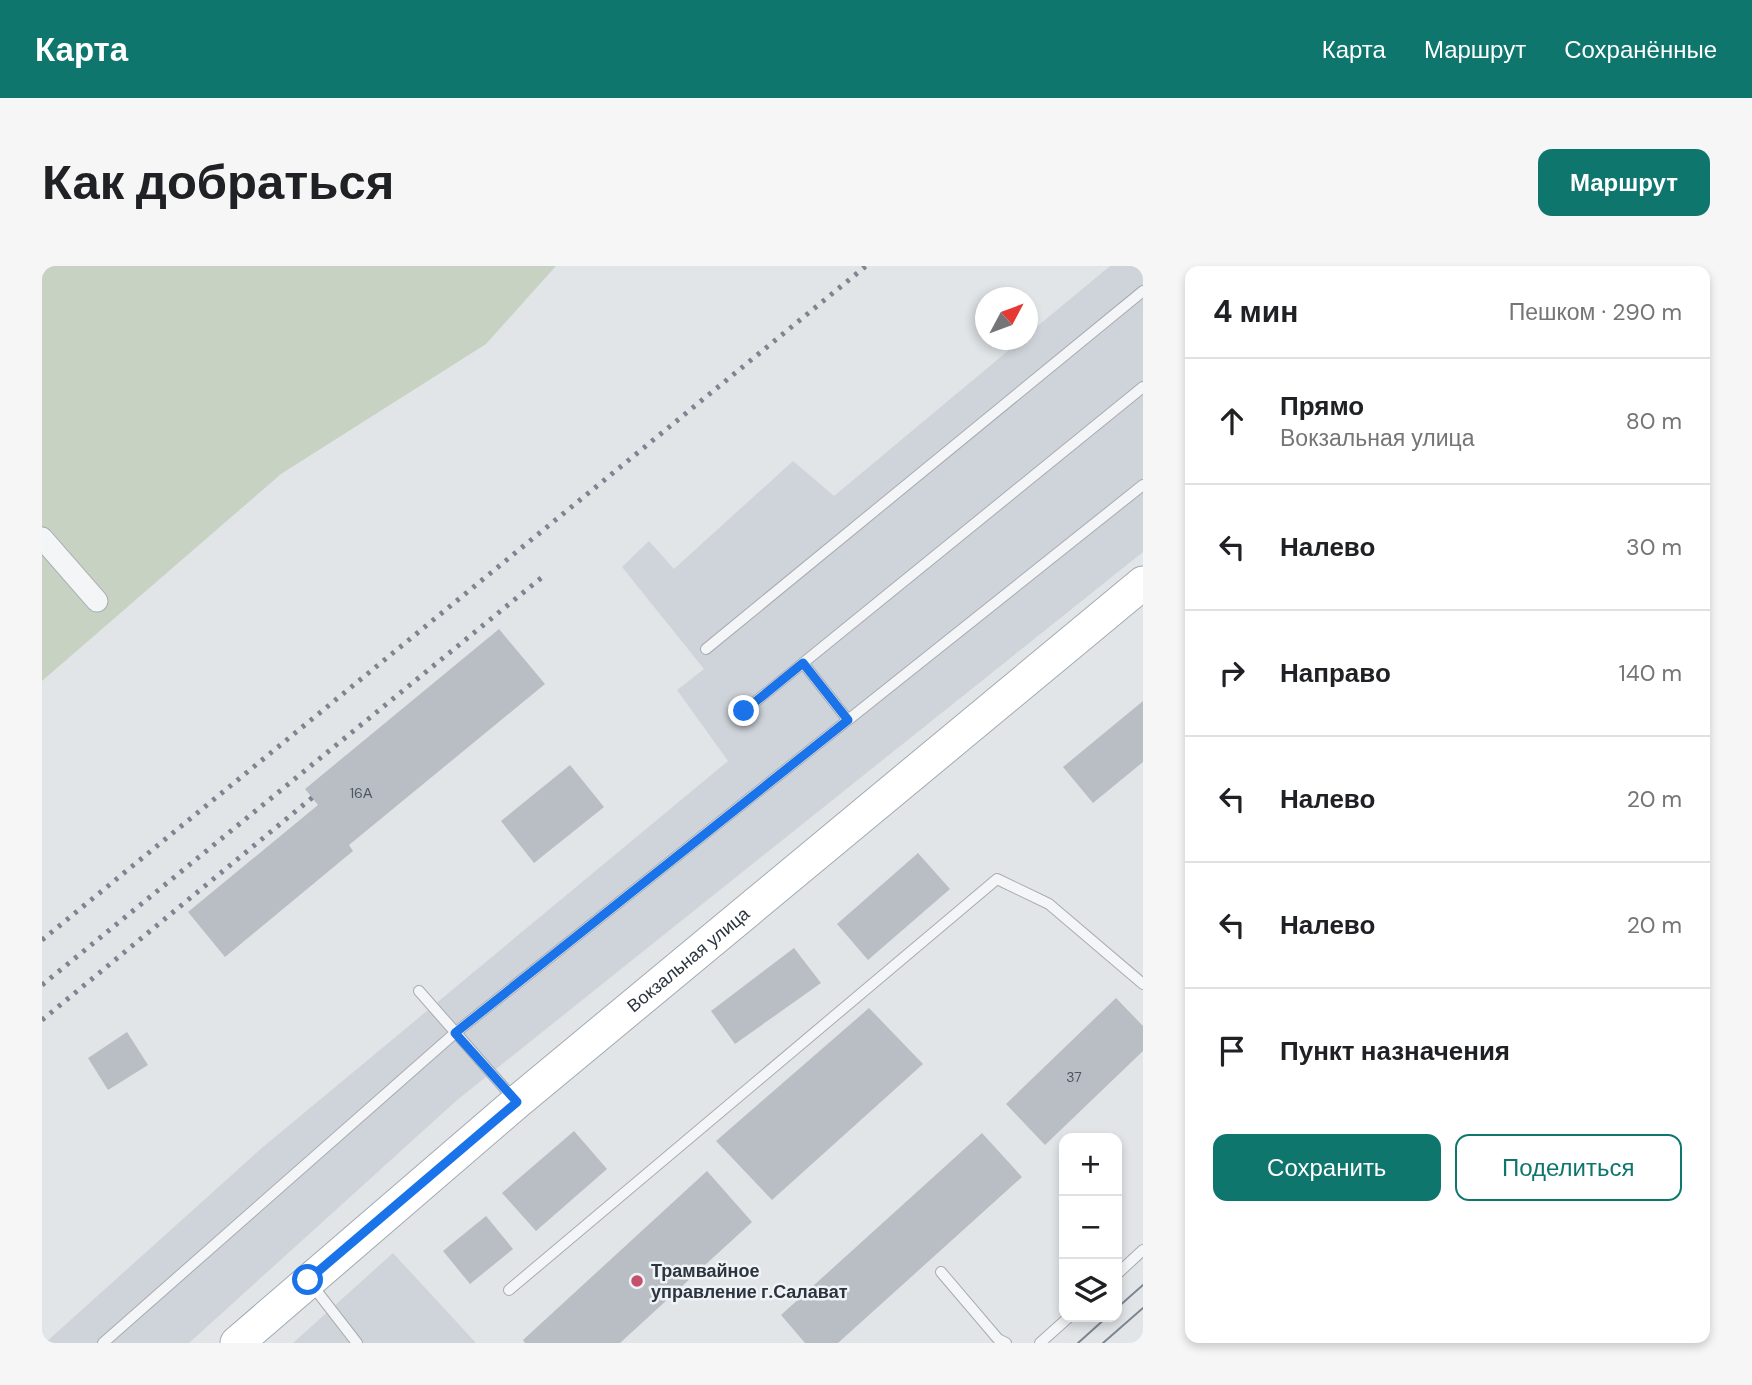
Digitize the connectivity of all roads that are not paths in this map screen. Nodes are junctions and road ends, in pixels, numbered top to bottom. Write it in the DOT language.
graph roads {
  1 [pos="1143,291"];
  2 [pos="1143,387"];
  3 [pos="1143,485"];
  4 [pos="42,538"];
  5 [pos="1143,583"];
  6 [pos="97,601"];
  7 [pos="706,649"];
  8 [pos="803,663"];
  9 [pos="744,711"];
  10 [pos="848,720"];
  11 [pos="1143,985"];
  12 [pos="419,991"];
  13 [pos="455,1033"];
  14 [pos="517,1102"];
  15 [pos="1143,1250"];
  16 [pos="1122,1269"];
  17 [pos="941,1272"];
  18 [pos="308,1280"];
  19 [pos="509,1290"];
  20 [pos="1063,1322"];
  21 [pos="103,1343"];
  22 [pos="237,1343"];
  23 [pos="357,1343"];
  24 [pos="1006,1343"];
  25 [pos="1040,1343"];
  1 -- 7 [label="lane"];
  2 -- 8 [label="lane"];
  3 -- 10 [label="lane"];
  4 -- 6 [label="street"];
  5 -- 14 [label="main road, Вокзальная улица"];
  8 -- 9 [label="lane"];
  8 -- 10 [label="lane"];
  10 -- 13 [label="lane"];
  11 -- 19 [label="lane"];
  12 -- 13 [label="lane"];
  13 -- 14 [label="lane"];
  13 -- 21 [label="lane"];
  14 -- 18 [label="main road, Вокзальная улица"];
  15 -- 16 [label="lane"];
  17 -- 24 [label="lane"];
  18 -- 22 [label="main road, Вокзальная улица"];
  18 -- 23 [label="lane"];
  20 -- 25 [label="lane"];
}
